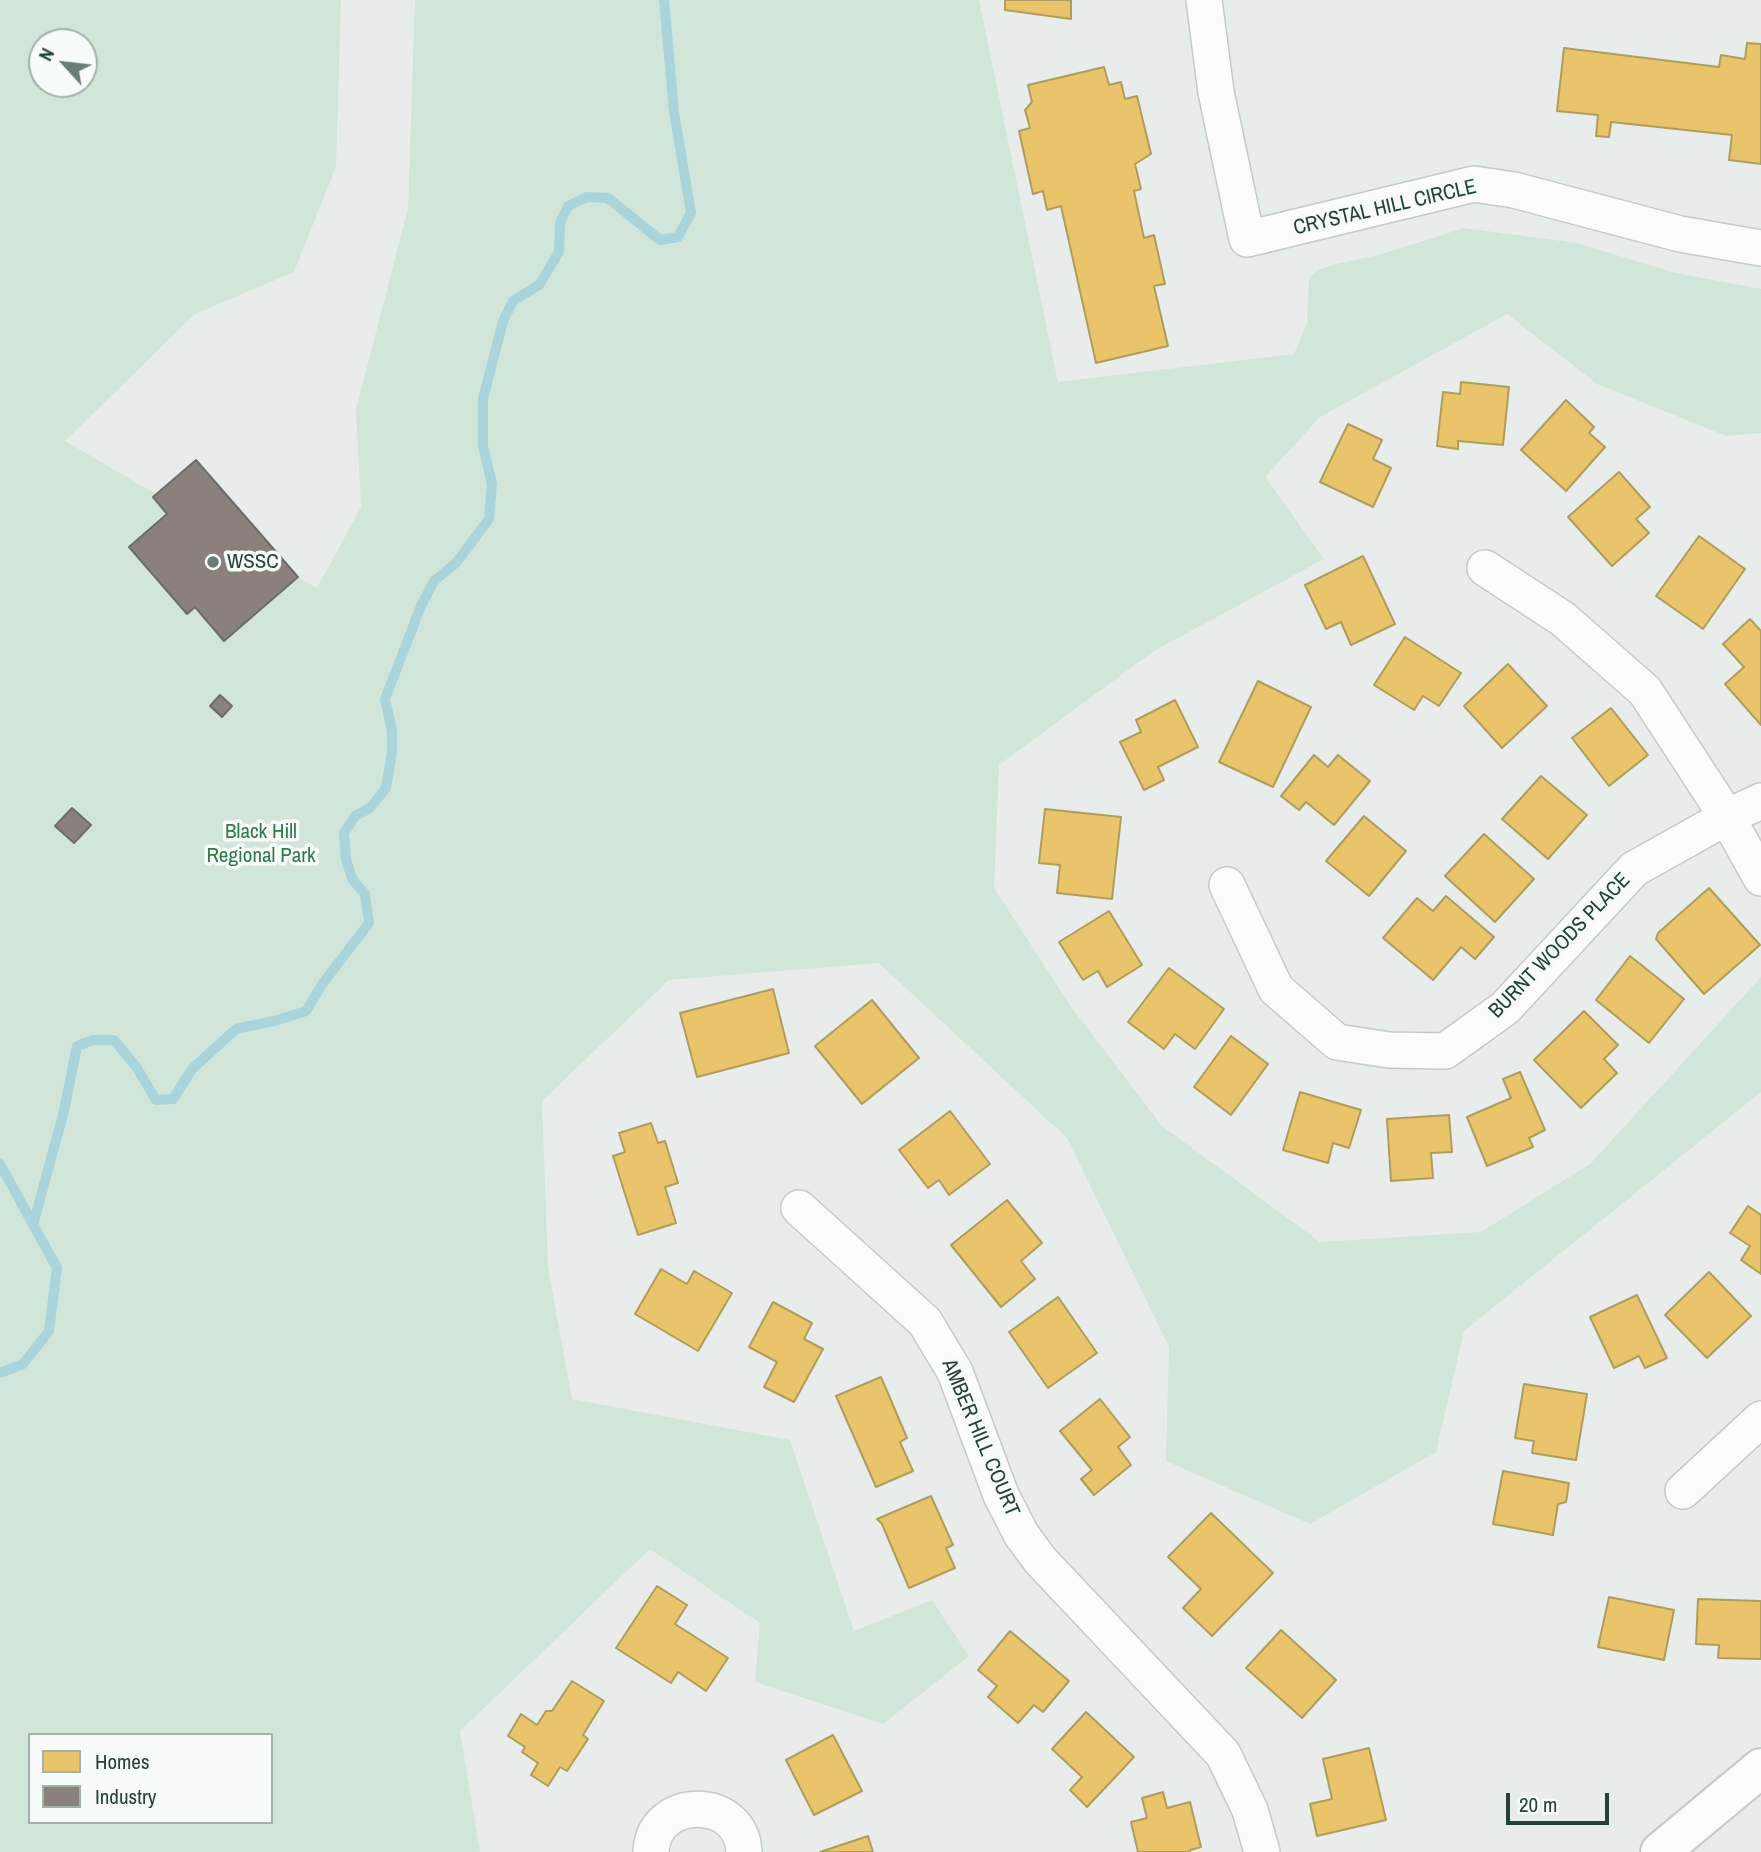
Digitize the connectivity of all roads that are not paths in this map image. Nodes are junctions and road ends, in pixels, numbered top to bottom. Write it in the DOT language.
graph roads {
  1 [pos="1204,0"];
  2 [pos="1761,248"];
  3 [pos="1485,568"];
  4 [pos="1761,801"];
  5 [pos="1727,817"];
  6 [pos="1761,878"];
  7 [pos="1227,885"];
  8 [pos="799,1208"];
  9 [pos="1761,1419"];
  10 [pos="1683,1491"];
  11 [pos="1761,1768"];
  12 [pos="651,1852"];
  13 [pos="744,1852"];
  14 [pos="1262,1852"];
  15 [pos="1660,1852"];
  1 -- 2 [label="street, CRYSTAL HILL CIRCLE"];
  3 -- 5 [label="street"];
  4 -- 5 [label="street, BURNT WOODS PLACE"];
  5 -- 6 [label="street"];
  5 -- 7 [label="street, BURNT WOODS PLACE"];
  8 -- 14 [label="street, AMBER HILL COURT"];
  9 -- 10 [label="street"];
  11 -- 15 [label="street"];
  12 -- 13 [label="street"];
}
